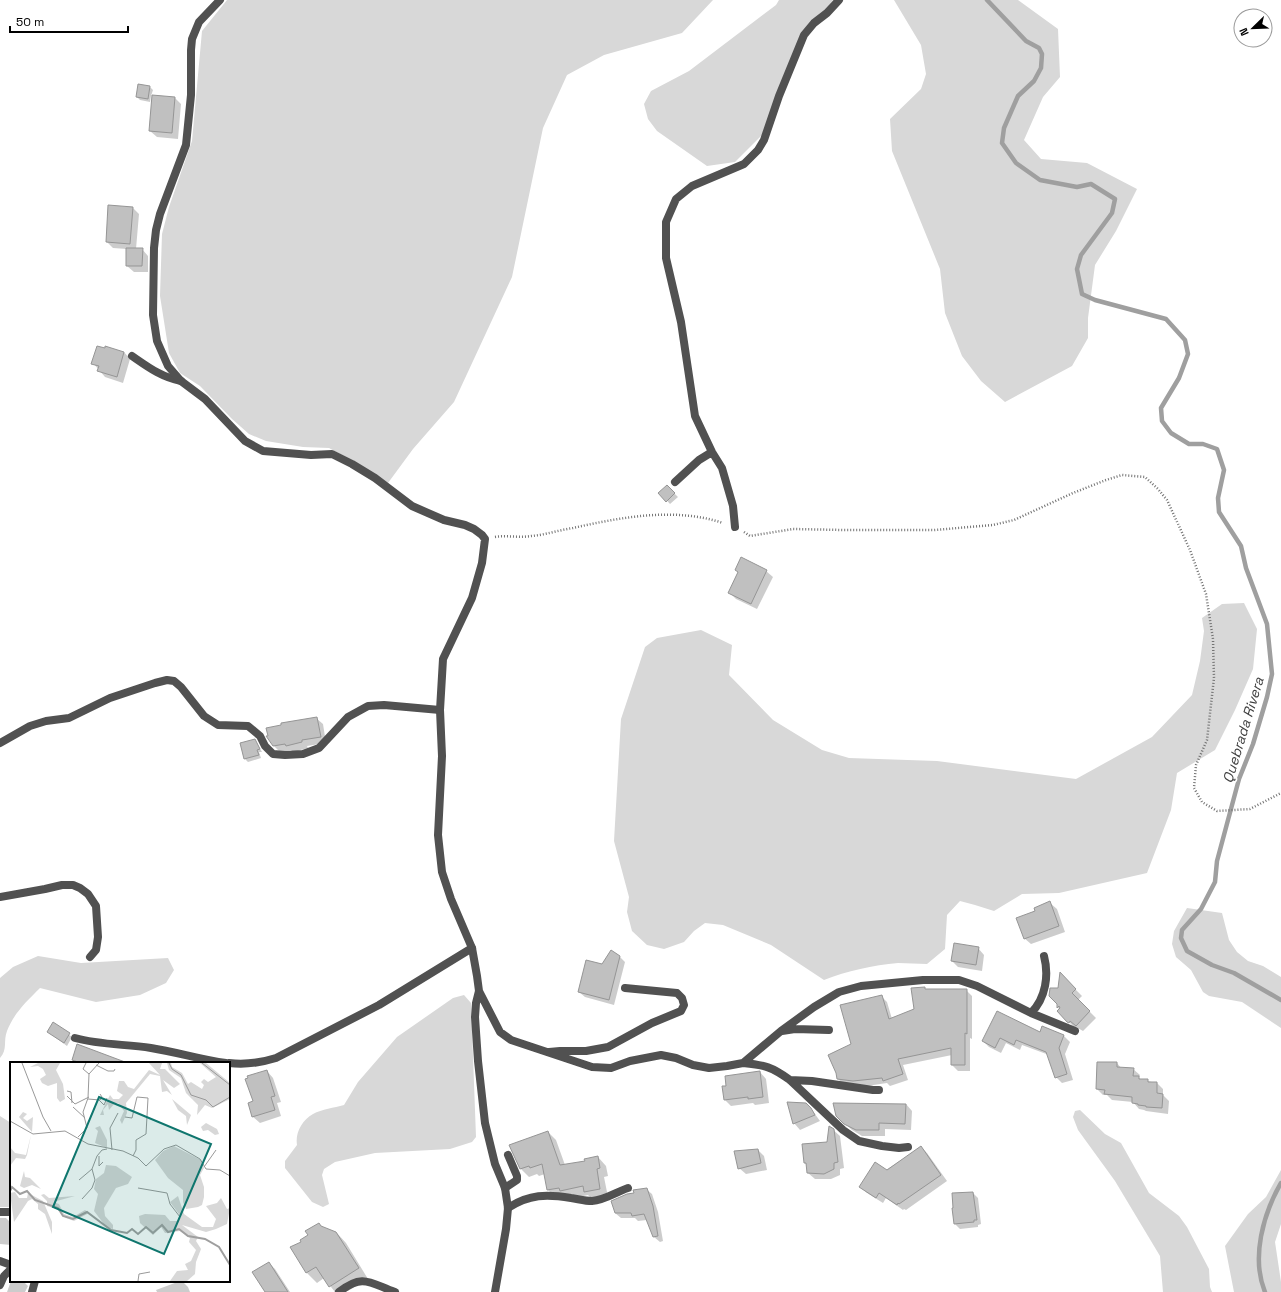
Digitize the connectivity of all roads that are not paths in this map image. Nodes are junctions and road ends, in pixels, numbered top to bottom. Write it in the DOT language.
graph roads {
  1 [pos="220,0"];
  2 [pos="839,0"];
  3 [pos="132,356"];
  4 [pos="181,381"];
  5 [pos="712,452"];
  6 [pos="675,482"];
  7 [pos="735,527"];
  8 [pos="440,710"];
  9 [pos="0,743"];
  10 [pos="0,897"];
  11 [pos="472,948"];
  12 [pos="90,956"];
  13 [pos="1044,956"];
  14 [pos="625,988"];
  15 [pos="479,991"];
  16 [pos="1031,1013"];
  17 [pos="829,1030"];
  18 [pos="781,1031"];
  19 [pos="1075,1031"];
  20 [pos="75,1038"];
  21 [pos="548,1052"];
  22 [pos="219,1062"];
  23 [pos="230,1063"];
  24 [pos="743,1063"];
  25 [pos="790,1080"];
  26 [pos="879,1090"];
  27 [pos="908,1147"];
  28 [pos="508,1155"];
  29 [pos="505,1188"];
  30 [pos="628,1188"];
  31 [pos="508,1208"];
  32 [pos="0,1261"];
  33 [pos="10,1265"];
  34 [pos="10,1270"];
  35 [pos="35,1282"];
  36 [pos="0,1285"];
  37 [pos="32,1292"];
  38 [pos="339,1292"];
  39 [pos="395,1292"];
  40 [pos="495,1292"];
  1 -- 4 [label="street"];
  2 -- 5 [label="street"];
  3 -- 4 [label="street"];
  4 -- 8 [label="street"];
  5 -- 6 [label="street"];
  5 -- 7 [label="street"];
  8 -- 9 [label="street"];
  8 -- 11 [label="street"];
  10 -- 12 [label="street"];
  11 -- 15 [label="street"];
  11 -- 23 [label="street"];
  13 -- 16 [label="street"];
  14 -- 21 [label="street"];
  15 -- 21 [label="street"];
  15 -- 29 [label="street"];
  16 -- 18 [label="street"];
  16 -- 19 [label="street"];
  17 -- 18 [label="street"];
  18 -- 24 [label="street"];
  20 -- 22 [label="street"];
  21 -- 24 [label="street"];
  24 -- 25 [label="street"];
  25 -- 26 [label="street"];
  25 -- 27 [label="street"];
  28 -- 29 [label="street"];
  29 -- 31 [label="street"];
  30 -- 31 [label="street"];
  31 -- 40 [label="street"];
  32 -- 33 [label="street"];
  34 -- 36 [label="street"];
  35 -- 37 [label="street"];
  38 -- 39 [label="street"];
}
